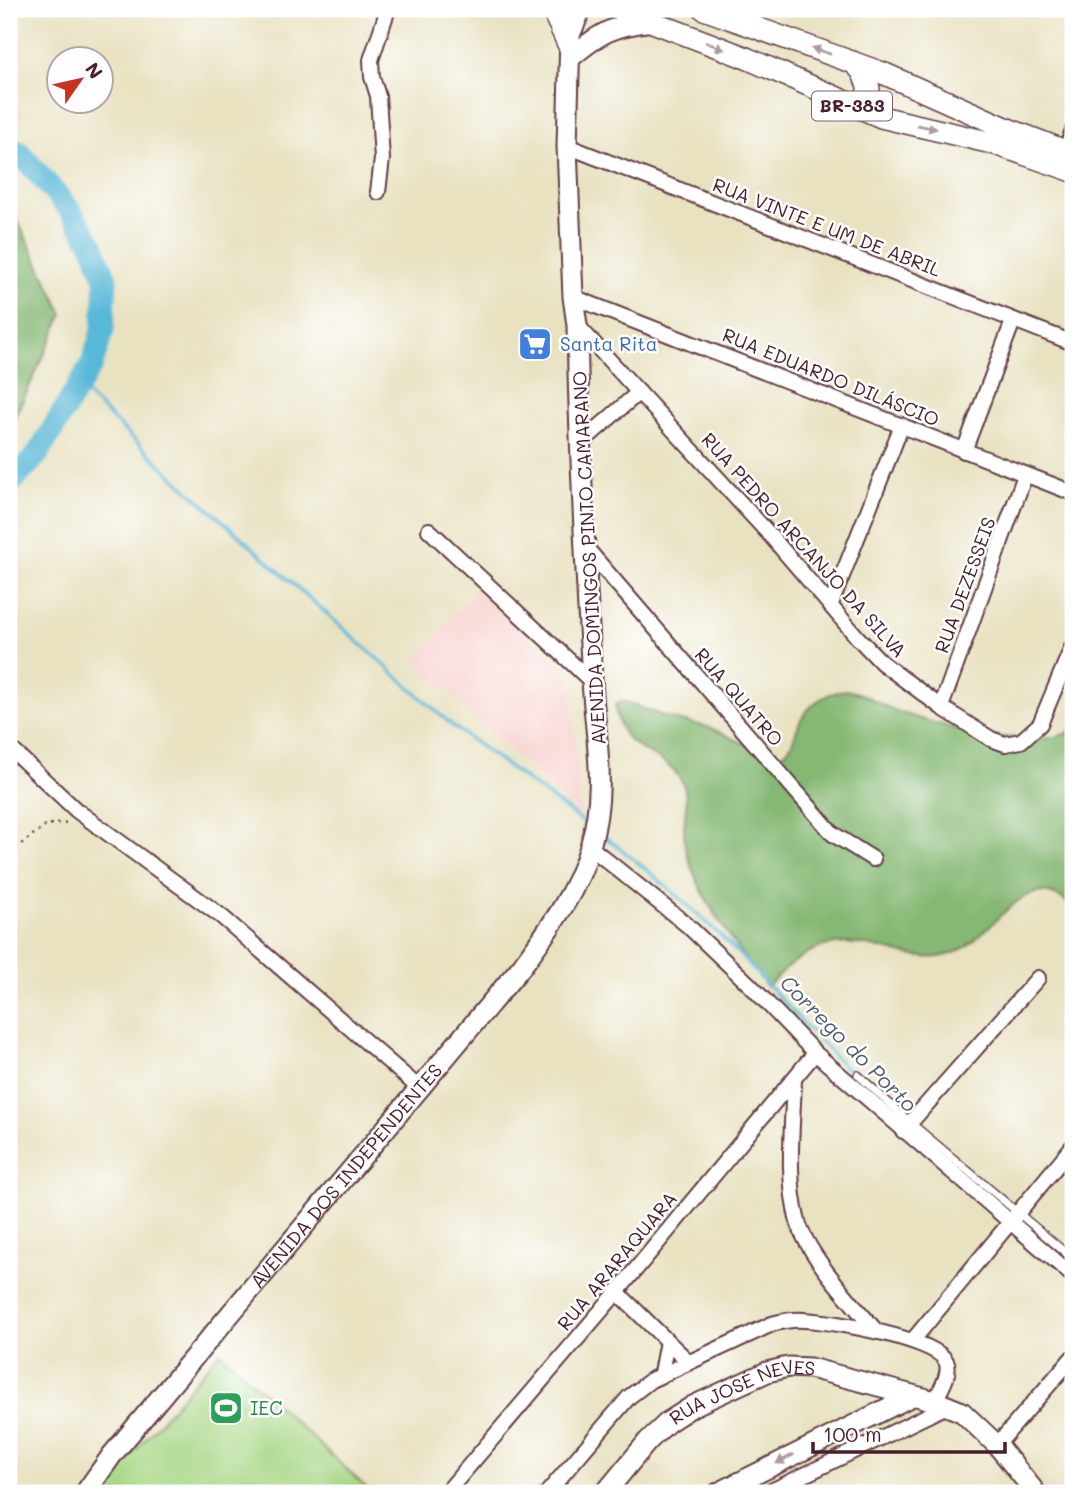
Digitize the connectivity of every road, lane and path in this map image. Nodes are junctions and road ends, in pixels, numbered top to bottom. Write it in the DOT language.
graph roads {
  1 [pos="388,9"];
  2 [pos="474,9"];
  3 [pos="489,9"];
  4 [pos="552,9"];
  5 [pos="581,9"];
  6 [pos="619,9"];
  7 [pos="704,9"];
  8 [pos="750,17"];
  9 [pos="652,21"];
  10 [pos="570,53"];
  11 [pos="853,62"];
  12 [pos="851,105"];
  13 [pos="1073,130"];
  14 [pos="567,146"];
  15 [pos="1068,161"];
  16 [pos="377,192"];
  17 [pos="573,298"];
  18 [pos="1013,321"];
  19 [pos="577,325"];
  20 [pos="1073,343"];
  21 [pos="639,392"];
  22 [pos="902,425"];
  23 [pos="581,443"];
  24 [pos="964,450"];
  25 [pos="1025,475"];
  26 [pos="1073,493"];
  27 [pos="429,530"];
  28 [pos="587,549"];
  29 [pos="831,604"];
  30 [pos="1073,645"];
  31 [pos="592,682"];
  32 [pos="941,707"];
  33 [pos="9,747"];
  34 [pos="91,821"];
  35 [pos="590,847"];
  36 [pos="9,850"];
  37 [pos="873,859"];
  38 [pos="1038,978"];
  39 [pos="815,1053"];
  40 [pos="858,1075"];
  41 [pos="794,1078"];
  42 [pos="419,1088"];
  43 [pos="907,1127"];
  44 [pos="1073,1146"];
  45 [pos="1014,1217"];
  46 [pos="1073,1259"];
  47 [pos="1073,1276"];
  48 [pos="617,1292"];
  49 [pos="877,1332"];
  50 [pos="913,1339"];
  51 [pos="667,1341"];
  52 [pos="1073,1357"];
  53 [pos="688,1362"];
  54 [pos="661,1373"];
  55 [pos="912,1396"];
  56 [pos="941,1403"];
  57 [pos="998,1445"];
  58 [pos="85,1493"];
  59 [pos="446,1493"];
  60 [pos="547,1493"];
  61 [pos="605,1493"];
  62 [pos="718,1493"];
  63 [pos="767,1493"];
  64 [pos="1035,1493"];
  1 -- 16 [label="street"];
  2 -- 3 [label="lane"];
  4 -- 10 [label="main road"];
  5 -- 10 [label="main road, AVENIDA DOMINGOS PINTO CAMARANO"];
  6 -- 9 [label="main road, BR-383"];
  7 -- 8 [label="main road, BR-383"];
  11 -- 8 [label="main road, BR-383, one-way"];
  9 -- 10 [label="main road"];
  9 -- 12 [label="main road, BR-383, one-way"];
  10 -- 14 [label="main road, AVENIDA DOMINGOS PINTO CAMARANO"];
  11 -- 12 [label="main road"];
  11 -- 15 [label="main road, BR-383"];
  12 -- 15 [label="main road, BR-383, one-way"];
  13 -- 15 [label="street"];
  14 -- 17 [label="main road, AVENIDA DOMINGOS PINTO CAMARANO"];
  14 -- 18 [label="street, RUA VINTE E UM DE ABRIL"];
  17 -- 19 [label="main road, AVENIDA DOMINGOS PINTO CAMARANO"];
  17 -- 22 [label="street, RUA EDUARDO DILÁSCIO"];
  18 -- 20 [label="street, RUA VINTE E UM DE ABRIL"];
  18 -- 24 [label="street"];
  19 -- 21 [label="street, RUA PEDRO ARCANJO DA SILVA"];
  19 -- 23 [label="main road, AVENIDA DOMINGOS PINTO CAMARANO"];
  21 -- 23 [label="street"];
  21 -- 29 [label="street, RUA PEDRO ARCANJO DA SILVA"];
  22 -- 24 [label="street, RUA EDUARDO DILÁSCIO"];
  22 -- 29 [label="street"];
  23 -- 28 [label="main road, AVENIDA DOMINGOS PINTO CAMARANO"];
  24 -- 25 [label="street, RUA EDUARDO DILÁSCIO"];
  25 -- 26 [label="street, RUA EDUARDO DILÁSCIO"];
  25 -- 32 [label="street, RUA DEZESSEIS"];
  27 -- 31 [label="street"];
  28 -- 31 [label="main road, AVENIDA DOMINGOS PINTO CAMARANO"];
  28 -- 37 [label="street, RUA QUATRO"];
  29 -- 32 [label="street, RUA PEDRO ARCANJO DA SILVA"];
  30 -- 32 [label="street, RUA PEDRO ARCANJO DA SILVA"];
  31 -- 35 [label="main road, AVENIDA DOMINGOS PINTO CAMARANO"];
  33 -- 34 [label="street"];
  34 -- 36 [label="path"];
  34 -- 42 [label="street"];
  35 -- 39 [label="street"];
  35 -- 42 [label="main road, AVENIDA DOS INDEPENDENTES"];
  38 -- 43 [label="street"];
  39 -- 41 [label="street, RUA ARARAQUARA"];
  39 -- 43 [label="street"];
  40 -- 43 [label="lane"];
  41 -- 48 [label="street, RUA ARARAQUARA"];
  41 -- 49 [label="street"];
  42 -- 58 [label="main road, AVENIDA DOS INDEPENDENTES"];
  43 -- 45 [label="street"];
  44 -- 45 [label="street"];
  45 -- 46 [label="lane"];
  45 -- 47 [label="street"];
  45 -- 50 [label="street"];
  48 -- 51 [label="street"];
  48 -- 59 [label="street, RUA ARARAQUARA"];
  49 -- 50 [label="street"];
  49 -- 53 [label="street"];
  50 -- 56 [label="street"];
  51 -- 53 [label="street"];
  51 -- 54 [label="street"];
  52 -- 57 [label="street"];
  53 -- 54 [label="street"];
  54 -- 60 [label="street"];
  55 -- 56 [label="main road, RUA JOSÉ NEVES"];
  55 -- 61 [label="main road, RUA JOSÉ NEVES"];
  55 -- 62 [label="main road, one-way"];
  56 -- 57 [label="main road"];
  56 -- 63 [label="street"];
  57 -- 64 [label="main road"];
}
